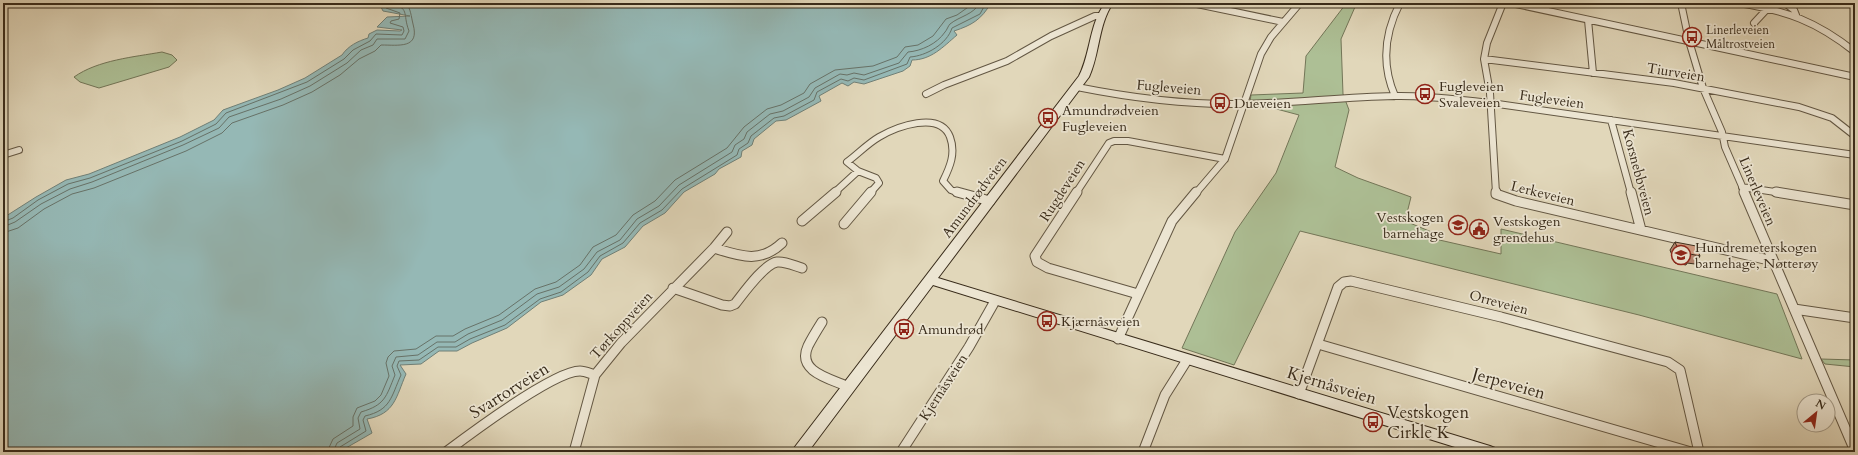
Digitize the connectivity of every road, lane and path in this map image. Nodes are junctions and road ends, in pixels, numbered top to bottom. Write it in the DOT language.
graph roads {
  1 [pos="1109,3"];
  2 [pos="1300,3"];
  3 [pos="1400,3"];
  4 [pos="1503,3"];
  5 [pos="1510,3"];
  6 [pos="1681,3"];
  7 [pos="1739,3"];
  8 [pos="1785,3"];
  9 [pos="1197,4"];
  10 [pos="1768,8"];
  11 [pos="1796,15"];
  12 [pos="1100,16"];
  13 [pos="1588,20"];
  14 [pos="1283,22"];
  15 [pos="1754,23"];
  16 [pos="1689,42"];
  17 [pos="1855,52"];
  18 [pos="1484,59"];
  19 [pos="1593,73"];
  20 [pos="1855,77"];
  21 [pos="1077,87"];
  22 [pos="1703,88"];
  23 [pos="926,94"];
  24 [pos="1395,96"];
  25 [pos="1491,103"];
  26 [pos="1243,104"];
  27 [pos="1611,120"];
  28 [pos="1723,136"];
  29 [pos="1855,136"];
  30 [pos="19,150"];
  31 [pos="3,155"];
  32 [pos="1855,155"];
  33 [pos="1225,159"];
  34 [pos="858,170"];
  35 [pos="1742,187"];
  36 [pos="990,202"];
  37 [pos="1855,205"];
  38 [pos="802,221"];
  39 [pos="844,224"];
  40 [pos="1641,230"];
  41 [pos="727,232"];
  42 [pos="782,243"];
  43 [pos="714,248"];
  44 [pos="1773,261"];
  45 [pos="802,268"];
  46 [pos="930,280"];
  47 [pos="674,288"];
  48 [pos="1138,294"];
  49 [pos="995,301"];
  50 [pos="1794,309"];
  51 [pos="1855,318"];
  52 [pos="822,322"];
  53 [pos="1118,339"];
  54 [pos="1318,344"];
  55 [pos="1187,360"];
  56 [pos="595,375"];
  57 [pos="849,387"];
  58 [pos="1299,394"];
  59 [pos="1855,451"];
  60 [pos="446,452"];
  61 [pos="574,452"];
  62 [pos="799,452"];
  63 [pos="901,452"];
  64 [pos="1143,452"];
  65 [pos="1490,452"];
  66 [pos="1691,452"];
  67 [pos="1699,452"];
  1 -- 12 [label="main road, Amundrødveien"];
  2 -- 14 [label="street"];
  3 -- 24 [label="street"];
  4 -- 18 [label="street, Lerkeveien"];
  5 -- 13 [label="street"];
  6 -- 16 [label="street, Linerleveien"];
  7 -- 10 [label="street"];
  8 -- 11 [label="street"];
  9 -- 14 [label="street"];
  10 -- 11 [label="street"];
  10 -- 15 [label="street"];
  11 -- 17 [label="street"];
  12 -- 21 [label="main road, Amundrødveien"];
  12 -- 23 [label="street"];
  13 -- 16 [label="street"];
  13 -- 19 [label="street"];
  14 -- 26 [label="street"];
  16 -- 20 [label="street"];
  16 -- 22 [label="street, Linerleveien"];
  18 -- 19 [label="street, Tiurveien"];
  18 -- 25 [label="street, Lerkeveien"];
  19 -- 22 [label="street, Tiurveien"];
  21 -- 26 [label="street, Fugleveien"];
  21 -- 36 [label="main road, Amundrødveien"];
  22 -- 28 [label="street, Linerleveien"];
  22 -- 29 [label="street, Tiurveien"];
  24 -- 25 [label="street, Fugleveien"];
  24 -- 26 [label="street, Fugleveien"];
  25 -- 27 [label="street, Fugleveien"];
  25 -- 40 [label="street, Lerkeveien"];
  26 -- 33 [label="street"];
  27 -- 28 [label="street, Fugleveien"];
  27 -- 40 [label="street, Korsnebbveien"];
  28 -- 32 [label="street, Fugleveien"];
  28 -- 35 [label="street, Linerleveien"];
  30 -- 31 [label="street"];
  33 -- 48 [label="street"];
  33 -- 48 [label="street, Rugdeveien"];
  34 -- 36 [label="street"];
  34 -- 38 [label="street"];
  34 -- 39 [label="street"];
  35 -- 37 [label="street"];
  35 -- 44 [label="street, Linerleveien"];
  36 -- 46 [label="main road, Amundrødveien"];
  40 -- 44 [label="street, Lerkeveien"];
  41 -- 43 [label="street, Tørkoppveien"];
  42 -- 43 [label="street"];
  43 -- 47 [label="street, Tørkoppveien"];
  44 -- 50 [label="street, Linerleveien"];
  45 -- 47 [label="street"];
  46 -- 49 [label="main road, Kjernåsveien"];
  46 -- 57 [label="main road, Amundrødveien"];
  47 -- 56 [label="street, Tørkoppveien"];
  48 -- 53 [label="street"];
  49 -- 53 [label="main road, Kjernåsveien"];
  49 -- 63 [label="street, Kjernåsveien"];
  50 -- 51 [label="street"];
  50 -- 59 [label="street, Linerleveien"];
  52 -- 57 [label="street"];
  53 -- 55 [label="main road, Kjernåsveien"];
  54 -- 58 [label="street, Orreveien"];
  54 -- 66 [label="street, Jerpeveien"];
  54 -- 67 [label="street, Orreveien"];
  55 -- 58 [label="main road, Kjernåsveien"];
  55 -- 64 [label="street"];
  56 -- 60 [label="street, Svartorveien"];
  56 -- 61 [label="street, Tørkoppveien"];
  57 -- 62 [label="main road, Amundrødveien"];
  58 -- 65 [label="main road, Kjernåsveien"];
}
